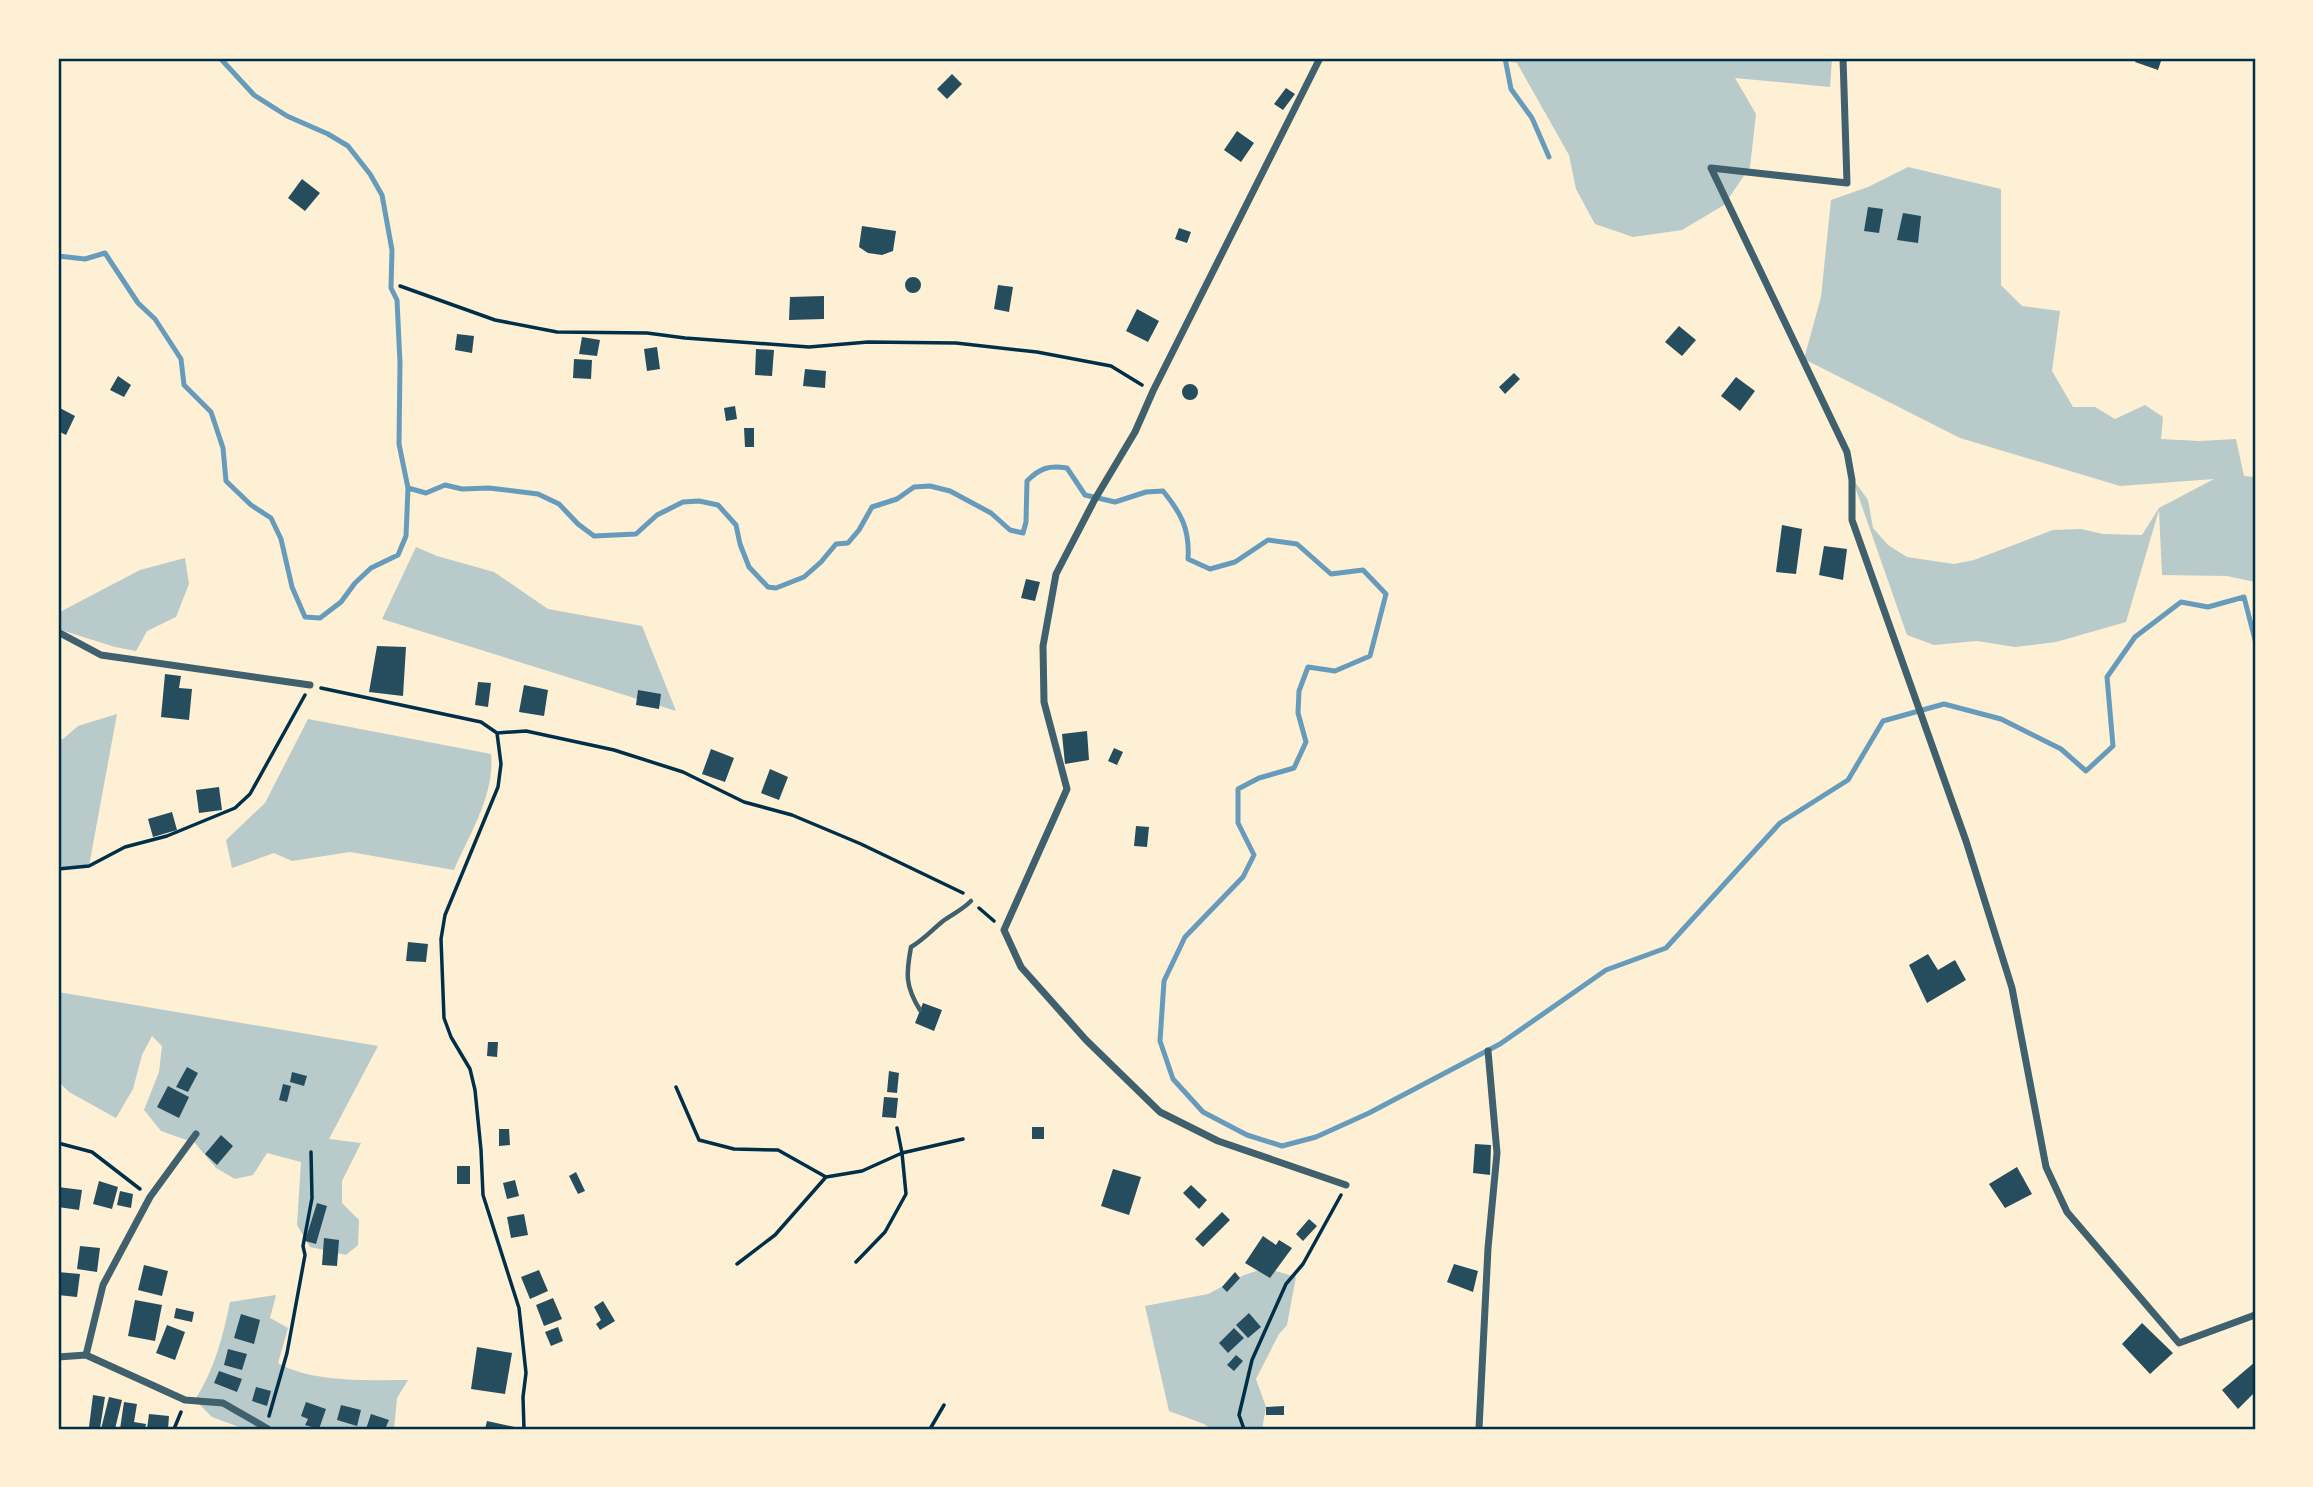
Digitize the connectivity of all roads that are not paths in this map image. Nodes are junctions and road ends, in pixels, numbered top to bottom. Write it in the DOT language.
graph roads {
  1 [pos="1320,58"];
  2 [pos="1843,58"];
  3 [pos="58,632"];
  4 [pos="310,685"];
  5 [pos="971,901"];
  6 [pos="920,1010"];
  7 [pos="1488,1051"];
  8 [pos="196,1134"];
  9 [pos="1346,1185"];
  10 [pos="2255,1315"];
  11 [pos="86,1355"];
  12 [pos="58,1357"];
  13 [pos="267,1429"];
  14 [pos="1479,1429"];
  1 -- 9 [label="street"];
  2 -- 10 [label="street"];
  3 -- 4 [label="street"];
  5 -- 6 [label="lane"];
  7 -- 14 [label="street"];
  8 -- 11 [label="street"];
  11 -- 12 [label="street"];
  11 -- 13 [label="street"];
}
